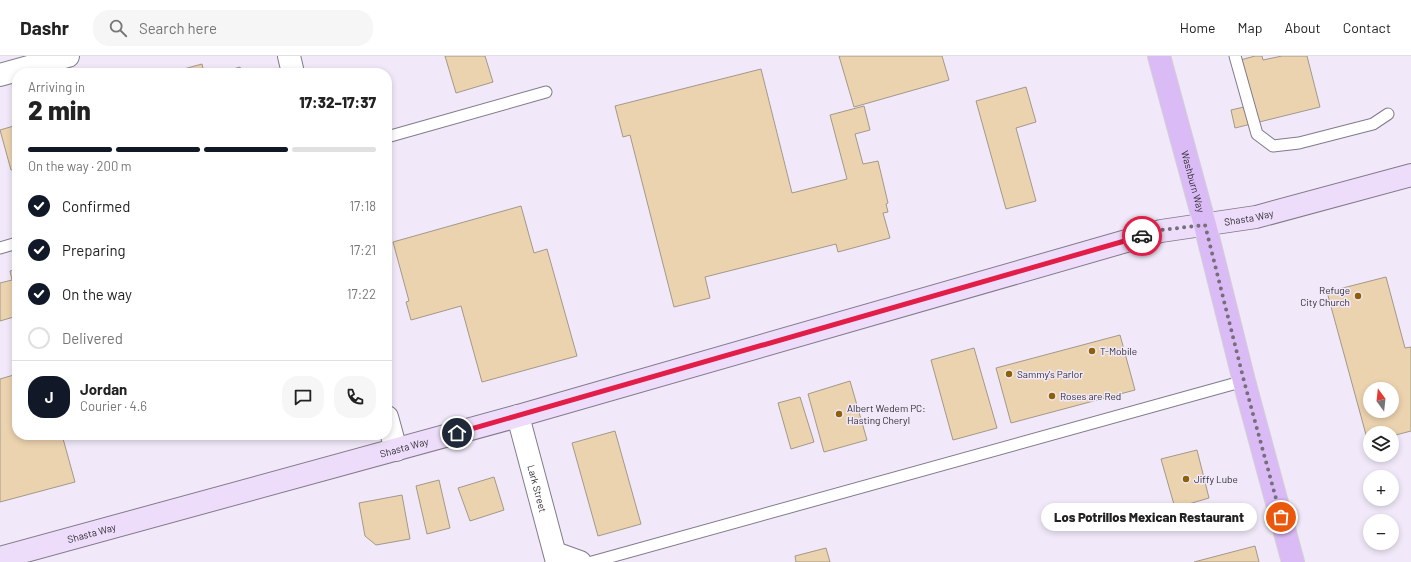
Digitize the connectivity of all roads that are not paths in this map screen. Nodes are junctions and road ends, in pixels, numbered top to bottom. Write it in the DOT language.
graph roads {
  1 [pos="68,56"];
  2 [pos="289,56"];
  3 [pos="1159,56"];
  4 [pos="1235,56"];
  5 [pos="25,68"];
  6 [pos="293,68"];
  7 [pos="12,72"];
  8 [pos="0,75"];
  9 [pos="546,92"];
  10 [pos="1388,114"];
  11 [pos="392,136"];
  12 [pos="1411,175"];
  13 [pos="1205,225"];
  14 [pos="12,244"];
  15 [pos="0,248"];
  16 [pos="1244,381"];
  17 [pos="518,416"];
  18 [pos="392,435"];
  19 [pos="396,450"];
  20 [pos="0,558"];
  21 [pos="556,558"];
  22 [pos="580,562"];
  23 [pos="592,562"];
  24 [pos="1293,562"];
  1 -- 5 [label="street"];
  2 -- 6 [label="street"];
  3 -- 13 [label="main road, Washburn Way"];
  4 -- 10 [label="lane"];
  7 -- 8 [label="street"];
  9 -- 11 [label="lane"];
  12 -- 13 [label="main road, Shasta Way"];
  13 -- 16 [label="main road, Washburn Way"];
  13 -- 17 [label="main road, Shasta Way"];
  14 -- 15 [label="lane"];
  16 -- 23 [label="lane"];
  16 -- 24 [label="main road, Washburn Way"];
  17 -- 19 [label="main road, Shasta Way"];
  17 -- 21 [label="street, Lark Street"];
  18 -- 19 [label="street"];
  19 -- 20 [label="main road, Shasta Way"];
  21 -- 22 [label="street"];
}
